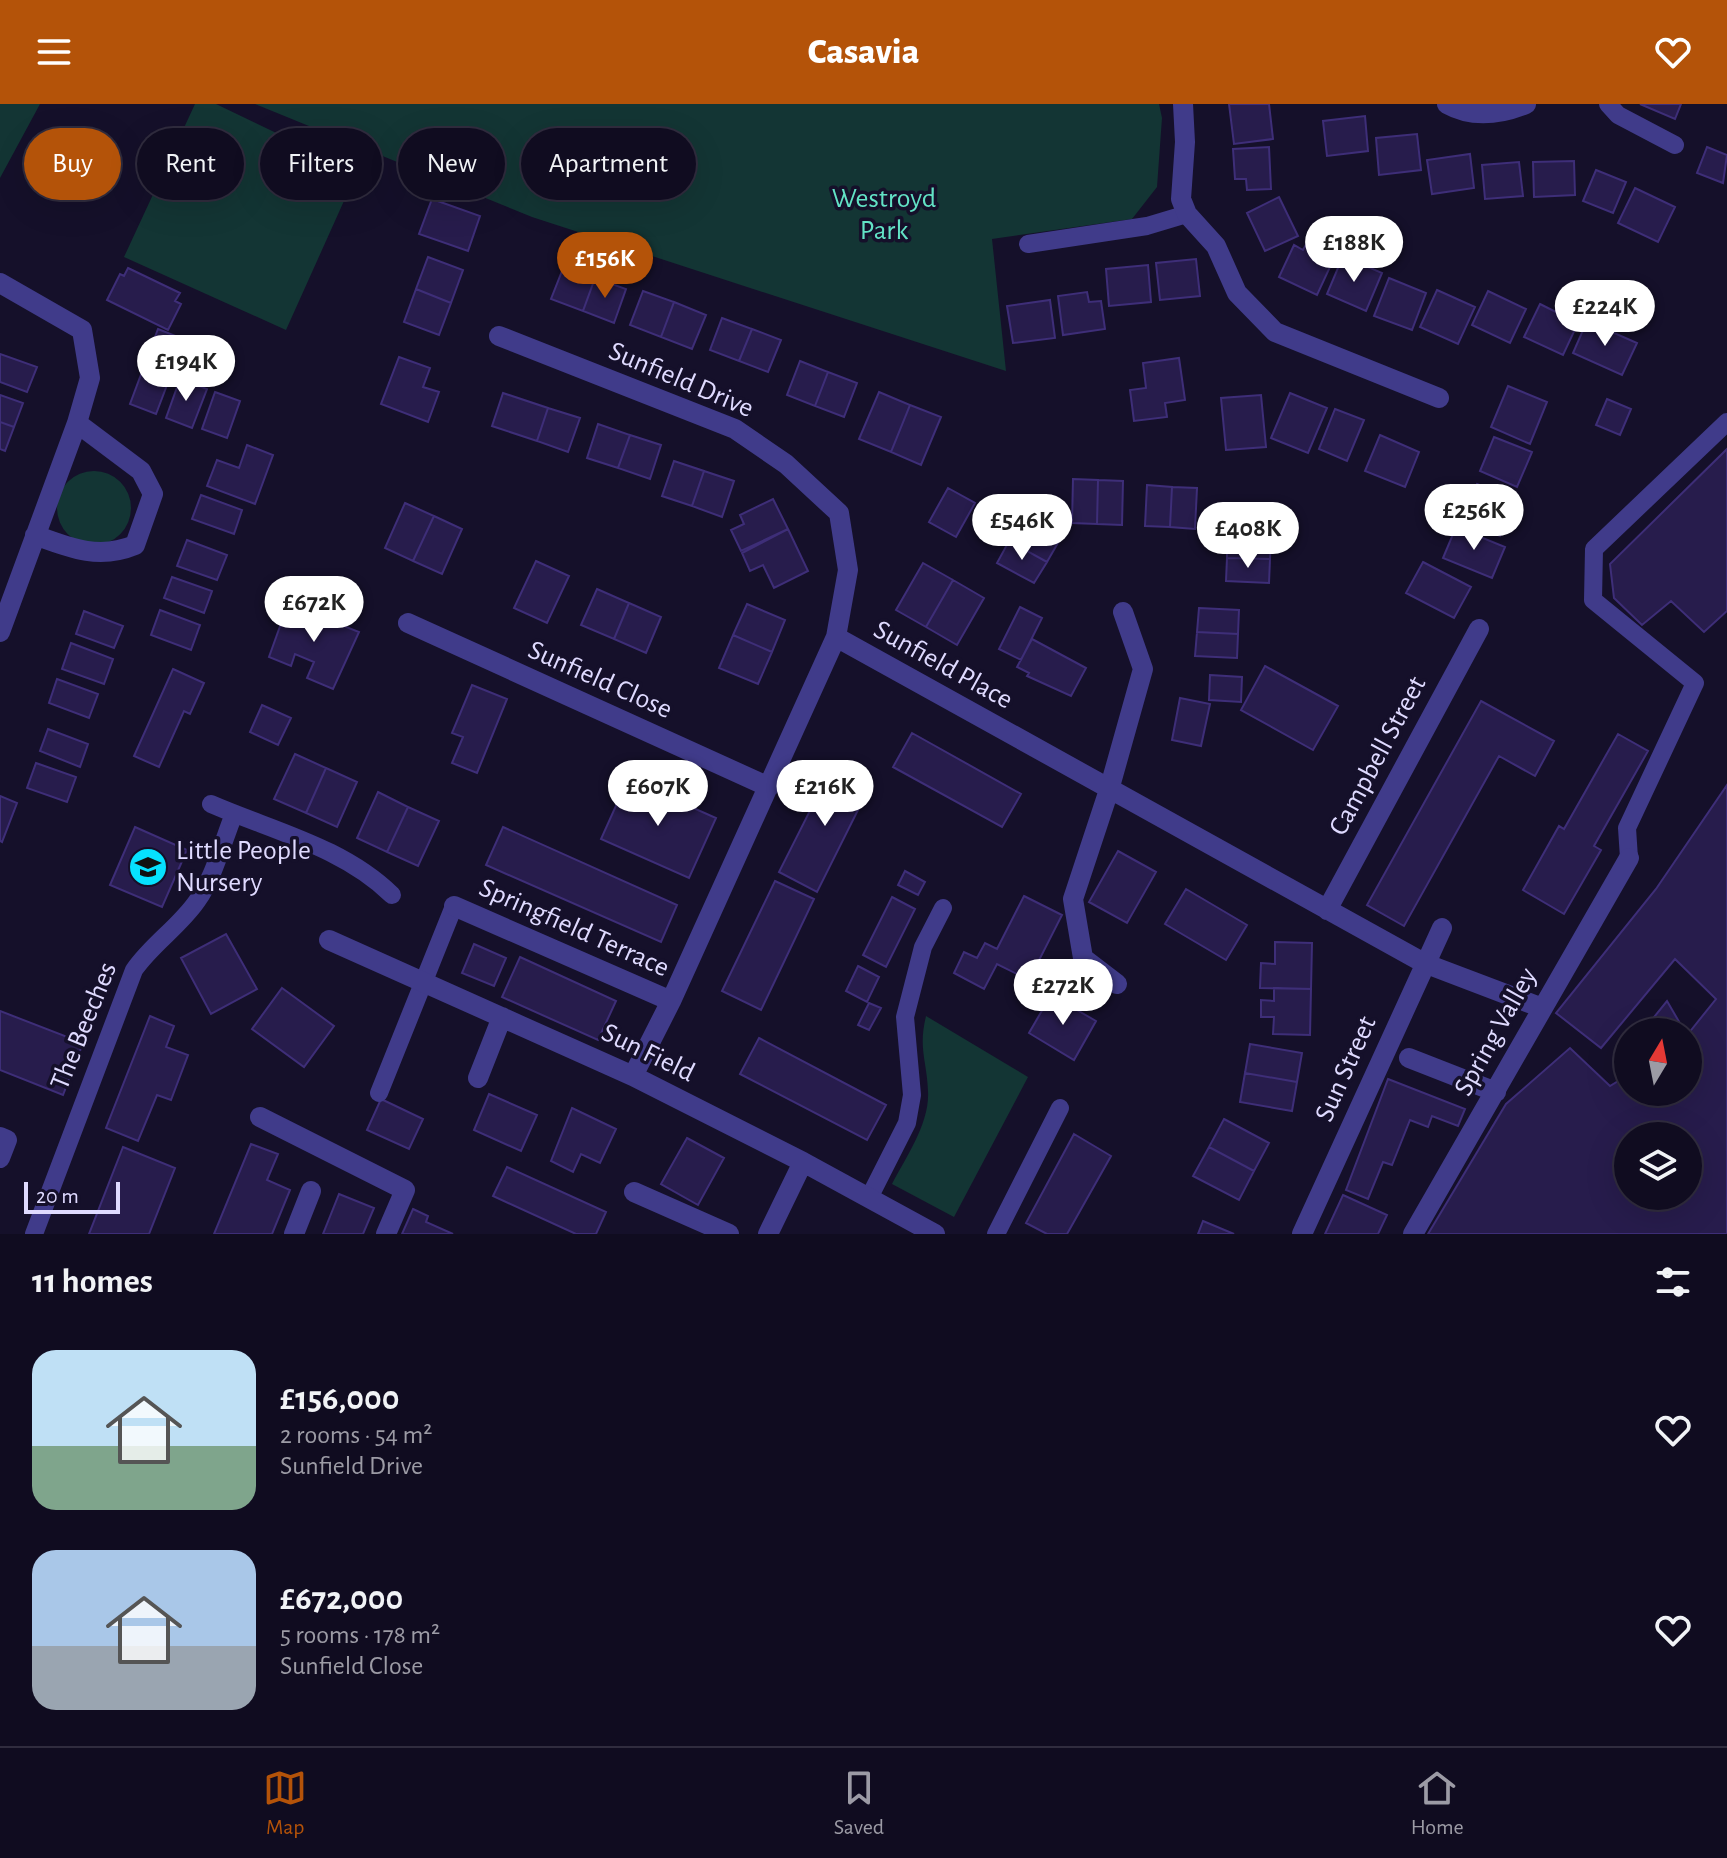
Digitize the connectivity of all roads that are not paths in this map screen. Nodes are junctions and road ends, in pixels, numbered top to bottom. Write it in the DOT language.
graph roads {
  1 [pos="1183,104"];
  2 [pos="1447,104"];
  3 [pos="1526,104"];
  4 [pos="1608,104"];
  5 [pos="1675,145"];
  6 [pos="1187,214"];
  7 [pos="1028,244"];
  8 [pos="0,283"];
  9 [pos="499,336"];
  10 [pos="1439,398"];
  11 [pos="1727,422"];
  12 [pos="77,423"];
  13 [pos="35,535"];
  14 [pos="1123,612"];
  15 [pos="408,623"];
  16 [pos="1479,629"];
  17 [pos="0,632"];
  18 [pos="836,637"];
  19 [pos="769,787"];
  20 [pos="1109,790"];
  21 [pos="211,804"];
  22 [pos="234,814"];
  23 [pos="1629,858"];
  24 [pos="392,895"];
  25 [pos="454,906"];
  26 [pos="943,908"];
  27 [pos="1327,910"];
  28 [pos="1442,928"];
  29 [pos="329,940"];
  30 [pos="1424,963"];
  31 [pos="423,982"];
  32 [pos="1117,984"];
  33 [pos="671,1001"];
  34 [pos="1540,1007"];
  35 [pos="502,1017"];
  36 [pos="1409,1058"];
  37 [pos="633,1076"];
  38 [pos="478,1078"];
  39 [pos="1496,1092"];
  40 [pos="379,1093"];
  41 [pos="1060,1108"];
  42 [pos="260,1117"];
  43 [pos="0,1137"];
  44 [pos="0,1158"];
  45 [pos="803,1162"];
  46 [pos="311,1191"];
  47 [pos="634,1192"];
  48 [pos="869,1198"];
  49 [pos="34,1234"];
  50 [pos="294,1234"];
  51 [pos="386,1234"];
  52 [pos="729,1234"];
  53 [pos="768,1234"];
  54 [pos="935,1234"];
  55 [pos="996,1234"];
  56 [pos="1302,1234"];
  57 [pos="1413,1234"];
  1 -- 6 [label="street"];
  2 -- 3 [label="street"];
  4 -- 5 [label="lane"];
  6 -- 7 [label="lane"];
  6 -- 10 [label="street"];
  8 -- 12 [label="street"];
  9 -- 18 [label="street, Sunfield Drive"];
  11 -- 23 [label="lane"];
  12 -- 13 [label="street"];
  12 -- 13 [label="street"];
  13 -- 17 [label="street"];
  14 -- 20 [label="street"];
  15 -- 19 [label="street, Sunfield Close"];
  16 -- 27 [label="street, Campbell Street"];
  18 -- 19 [label="street, Sunfield Place"];
  18 -- 20 [label="street, Sunfield Place"];
  19 -- 33 [label="street, Sunfield Place"];
  20 -- 27 [label="street, Sunfield Place"];
  20 -- 32 [label="street"];
  21 -- 22 [label="lane"];
  22 -- 24 [label="lane"];
  22 -- 49 [label="lane, The Beeches"];
  23 -- 34 [label="street, Spring Valley"];
  25 -- 31 [label="lane"];
  25 -- 33 [label="street, Springfield Terrace"];
  26 -- 48 [label="lane"];
  27 -- 30 [label="street, Sunfield Place"];
  28 -- 30 [label="street, Sun Street"];
  29 -- 31 [label="street, Sun Field"];
  30 -- 34 [label="street, Sunfield Place"];
  30 -- 56 [label="street, Sun Street"];
  31 -- 35 [label="street, Sun Field"];
  31 -- 40 [label="lane"];
  33 -- 37 [label="street, Sunfield Place"];
  34 -- 39 [label="street, Spring Valley"];
  35 -- 37 [label="street, Sun Field"];
  35 -- 38 [label="street"];
  36 -- 39 [label="street"];
  37 -- 45 [label="street, Sun Field"];
  39 -- 57 [label="street, Spring Valley"];
  41 -- 55 [label="lane"];
  42 -- 51 [label="street"];
  43 -- 44 [label="street"];
  45 -- 48 [label="street, Sun Field"];
  45 -- 53 [label="street"];
  46 -- 50 [label="street"];
  47 -- 52 [label="street"];
  48 -- 54 [label="street, Sun Field"];
}
